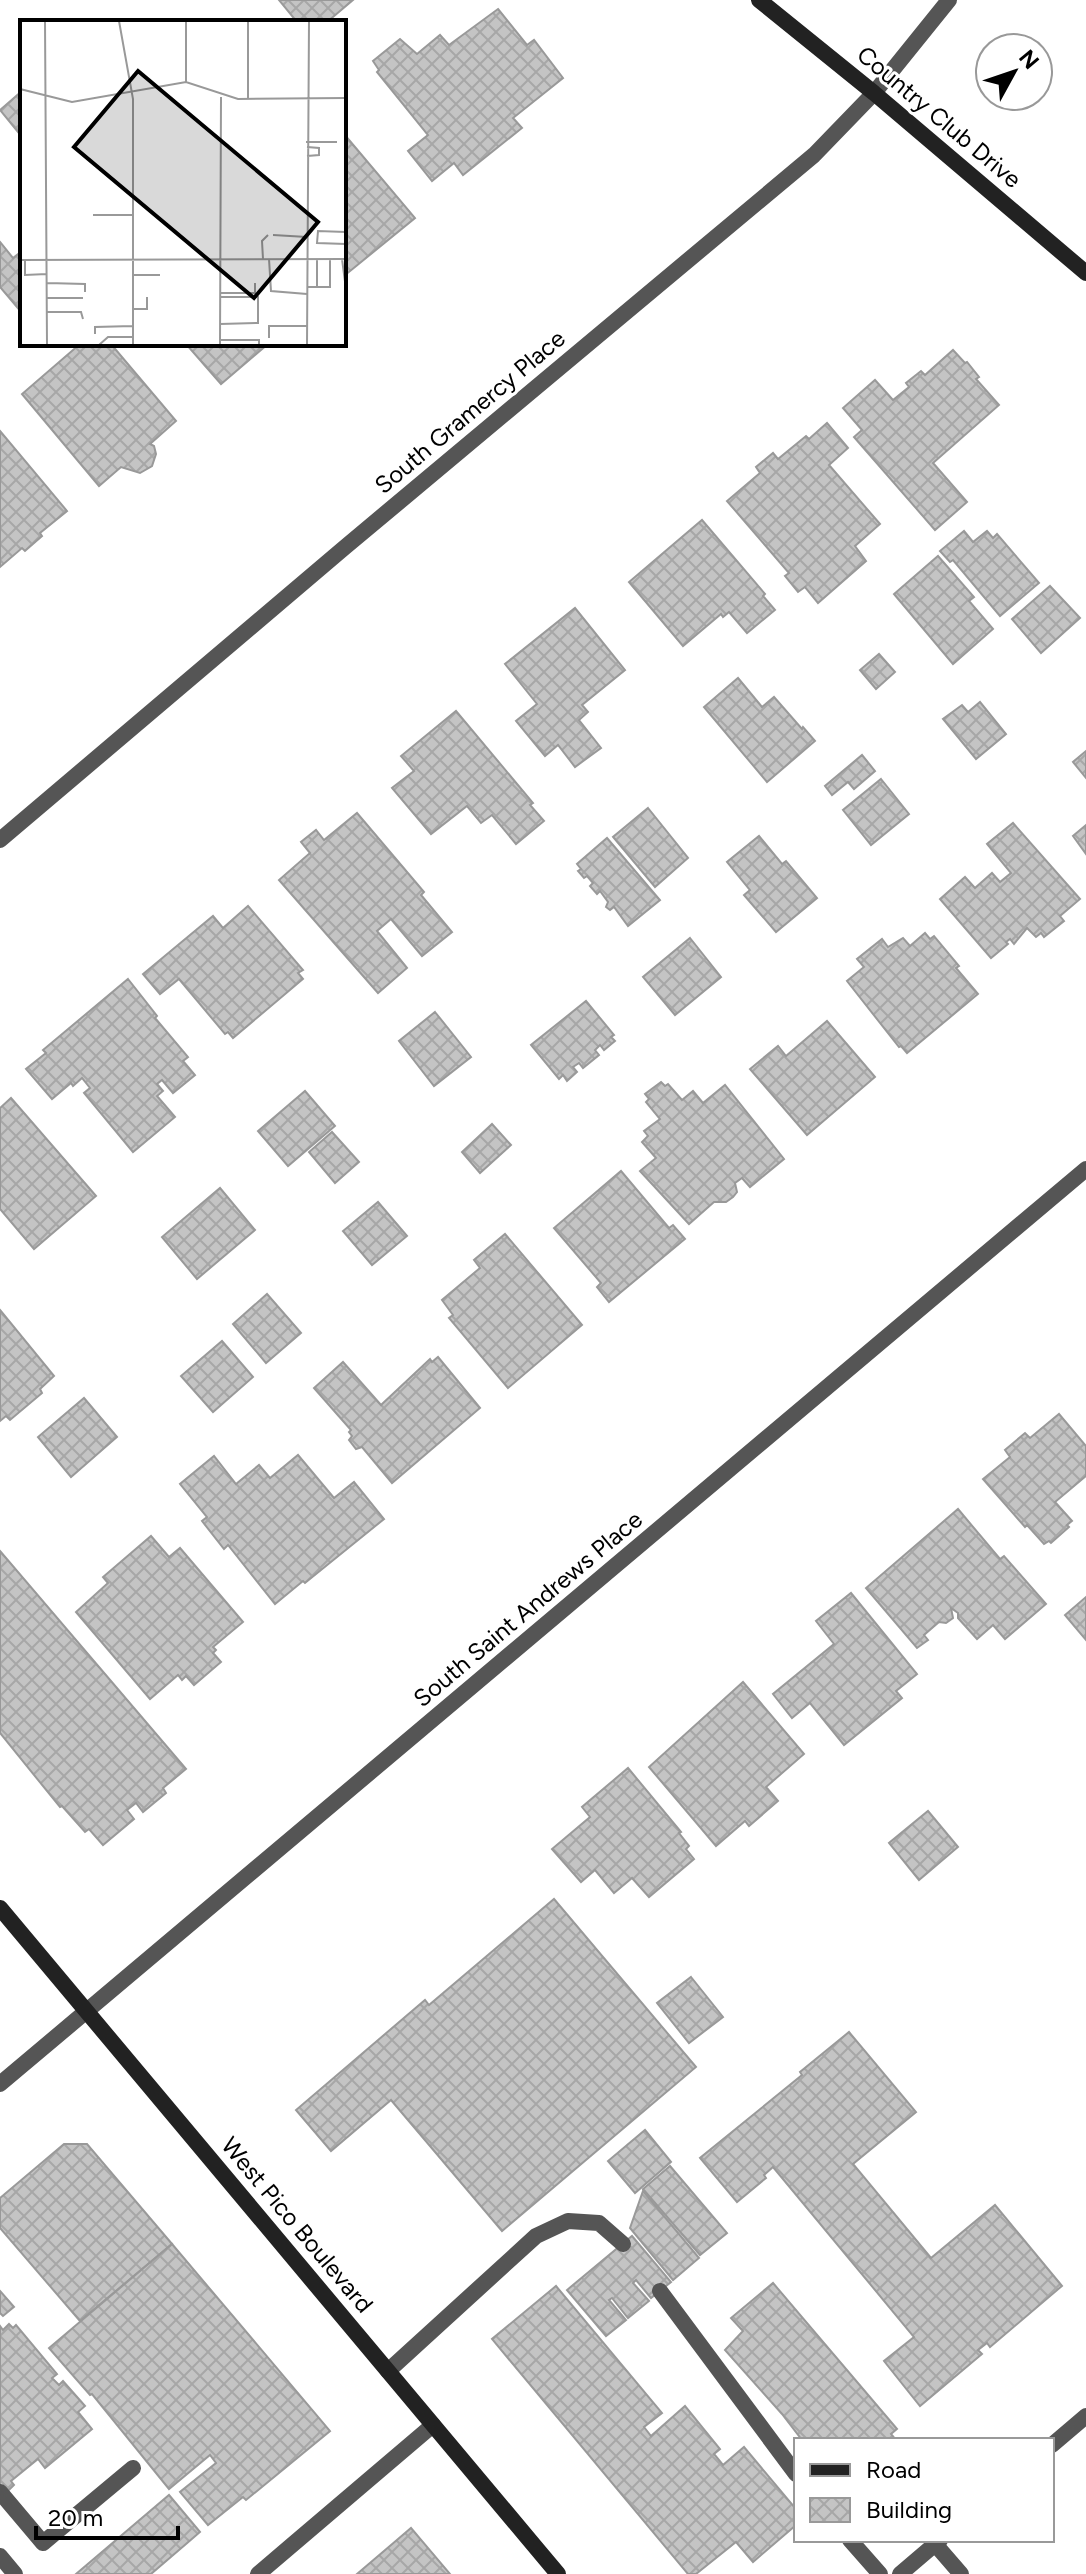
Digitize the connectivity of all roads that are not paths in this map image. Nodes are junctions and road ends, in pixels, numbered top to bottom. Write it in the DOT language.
graph roads {
  1 [pos="759,0"];
  2 [pos="949,0"];
  3 [pos="874,93"];
  4 [pos="1086,273"];
  5 [pos="0,840"];
  6 [pos="1086,1169"];
  7 [pos="0,1908"];
  8 [pos="87,2011"];
  9 [pos="0,2084"];
  10 [pos="623,2244"];
  11 [pos="660,2291"];
  12 [pos="388,2371"];
  13 [pos="1086,2416"];
  14 [pos="433,2425"];
  15 [pos="1054,2443"];
  16 [pos="133,2468"];
  17 [pos="794,2471"];
  18 [pos="0,2492"];
  19 [pos="852,2542"];
  20 [pos="937,2542"];
  21 [pos="0,2556"];
  22 [pos="15,2574"];
  23 [pos="258,2574"];
  24 [pos="558,2574"];
  25 [pos="880,2574"];
  26 [pos="900,2574"];
  27 [pos="961,2574"];
  1 -- 3 [label="main road, Country Club Drive"];
  2 -- 3 [label="street, South Gramercy Place"];
  3 -- 4 [label="main road, Country Club Drive"];
  3 -- 5 [label="street, South Gramercy Place"];
  6 -- 8 [label="street, South Saint Andrews Place"];
  7 -- 8 [label="main road, West Pico Boulevard"];
  8 -- 9 [label="street, South Saint Andrews Place"];
  8 -- 12 [label="main road, West Pico Boulevard"];
  10 -- 12 [label="street"];
  11 -- 17 [label="street"];
  12 -- 14 [label="main road, West Pico Boulevard"];
  13 -- 15 [label="street"];
  14 -- 23 [label="street"];
  14 -- 24 [label="main road, West Pico Boulevard"];
  16 -- 18 [label="street"];
  19 -- 25 [label="street"];
  20 -- 26 [label="street"];
  20 -- 27 [label="street"];
  21 -- 22 [label="street"];
}
